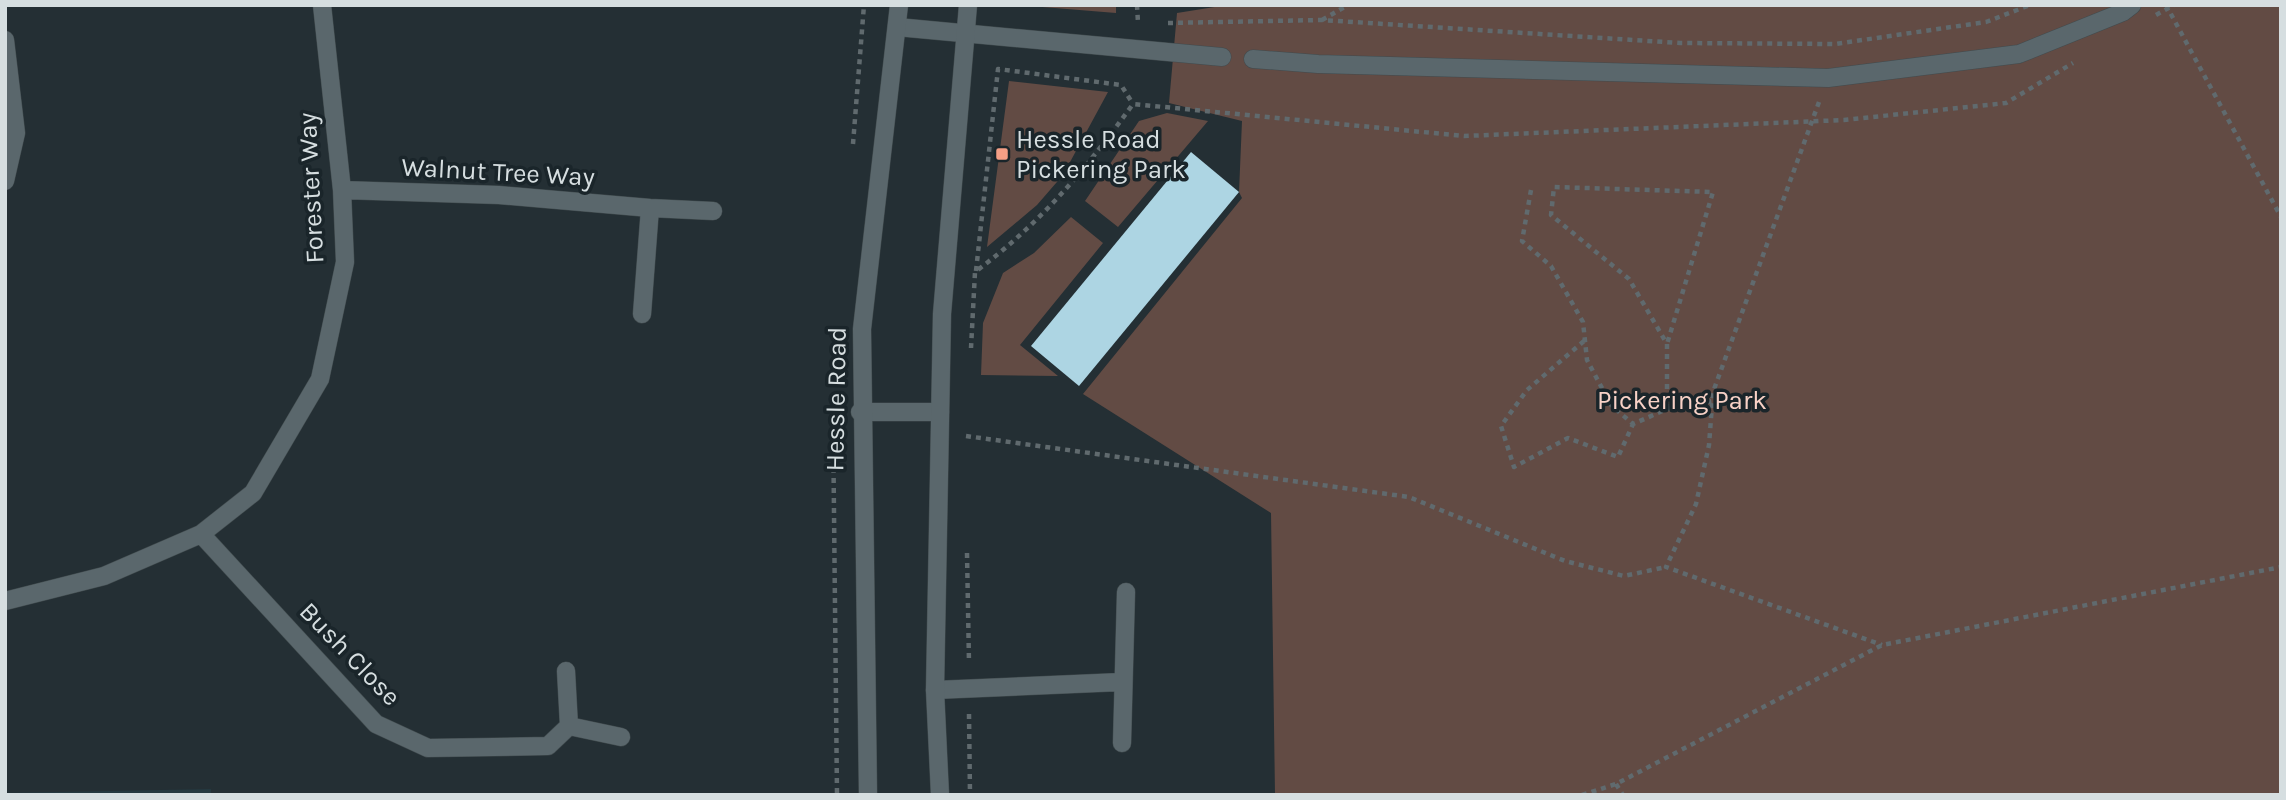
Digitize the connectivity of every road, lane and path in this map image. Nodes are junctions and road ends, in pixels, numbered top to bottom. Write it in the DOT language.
graph roads {
  1 [pos="322,5"];
  2 [pos="864,5"];
  3 [pos="899,5"];
  4 [pos="968,5"];
  5 [pos="1137,5"];
  6 [pos="1348,5"];
  7 [pos="2030,5"];
  8 [pos="2132,5"];
  9 [pos="2166,5"];
  10 [pos="1322,20"];
  11 [pos="1146,23"];
  12 [pos="1159,23"];
  13 [pos="897,27"];
  14 [pos="966,33"];
  15 [pos="5,40"];
  16 [pos="1222,57"];
  17 [pos="2083,57"];
  18 [pos="1253,59"];
  19 [pos="1828,78"];
  20 [pos="858,80"];
  21 [pos="1133,104"];
  22 [pos="1812,121"];
  23 [pos="5,181"];
  24 [pos="342,190"];
  25 [pos="1531,190"];
  26 [pos="650,208"];
  27 [pos="713,211"];
  28 [pos="2281,217"];
  29 [pos="975,272"];
  30 [pos="642,314"];
  31 [pos="1584,340"];
  32 [pos="1667,344"];
  33 [pos="971,354"];
  34 [pos="1713,401"];
  35 [pos="1667,409"];
  36 [pos="860,412"];
  37 [pos="940,412"];
  38 [pos="967,423"];
  39 [pos="1633,424"];
  40 [pos="966,436"];
  41 [pos="966,450"];
  42 [pos="201,534"];
  43 [pos="967,547"];
  44 [pos="1666,566"];
  45 [pos="2281,567"];
  46 [pos="1126,592"];
  47 [pos="5,601"];
  48 [pos="1882,645"];
  49 [pos="566,671"];
  50 [pos="969,671"];
  51 [pos="1121,682"];
  52 [pos="935,690"];
  53 [pos="969,712"];
  54 [pos="569,726"];
  55 [pos="621,737"];
  56 [pos="1122,743"];
  57 [pos="1616,784"];
  58 [pos="867,795"];
  59 [pos="940,795"];
  60 [pos="970,795"];
  61 [pos="1582,795"];
  62 [pos="1623,795"];
  1 -- 24 [label="street, Forester Way"];
  2 -- 20 [label="path"];
  3 -- 13 [label="street, Hessle Road"];
  4 -- 14 [label="street"];
  5 -- 11 [label="path"];
  6 -- 10 [label="path"];
  7 -- 10 [label="path"];
  8 -- 19 [label="street"];
  9 -- 28 [label="path"];
  10 -- 12 [label="path"];
  13 -- 14 [label="street"];
  13 -- 36 [label="street, Hessle Road"];
  14 -- 16 [label="street"];
  14 -- 37 [label="street"];
  15 -- 23 [label="street"];
  17 -- 22 [label="path"];
  18 -- 19 [label="street"];
  19 -- 22 [label="path"];
  21 -- 22 [label="path"];
  21 -- 29 [label="path"];
  21 -- 29 [label="path"];
  22 -- 34 [label="path"];
  24 -- 26 [label="street, Walnut Tree Way"];
  24 -- 42 [label="street, Forester Way"];
  25 -- 31 [label="path"];
  26 -- 27 [label="street, Walnut Tree Way"];
  26 -- 30 [label="street"];
  29 -- 33 [label="path"];
  31 -- 39 [label="path"];
  31 -- 39 [label="path"];
  32 -- 32 [label="path"];
  32 -- 35 [label="path"];
  34 -- 35 [label="path"];
  34 -- 44 [label="path"];
  35 -- 39 [label="path"];
  36 -- 37 [label="street"];
  36 -- 58 [label="street, Hessle Road"];
  37 -- 52 [label="street"];
  38 -- 40 [label="path"];
  40 -- 41 [label="path"];
  40 -- 44 [label="path"];
  42 -- 47 [label="street, Forester Way"];
  42 -- 54 [label="street, Bush Close"];
  43 -- 50 [label="path"];
  44 -- 48 [label="path"];
  45 -- 48 [label="path"];
  46 -- 51 [label="street"];
  48 -- 57 [label="path"];
  49 -- 54 [label="street"];
  51 -- 52 [label="street"];
  51 -- 56 [label="street"];
  52 -- 59 [label="street"];
  53 -- 60 [label="path"];
  54 -- 55 [label="street"];
  57 -- 61 [label="path"];
  57 -- 62 [label="path"];
}
